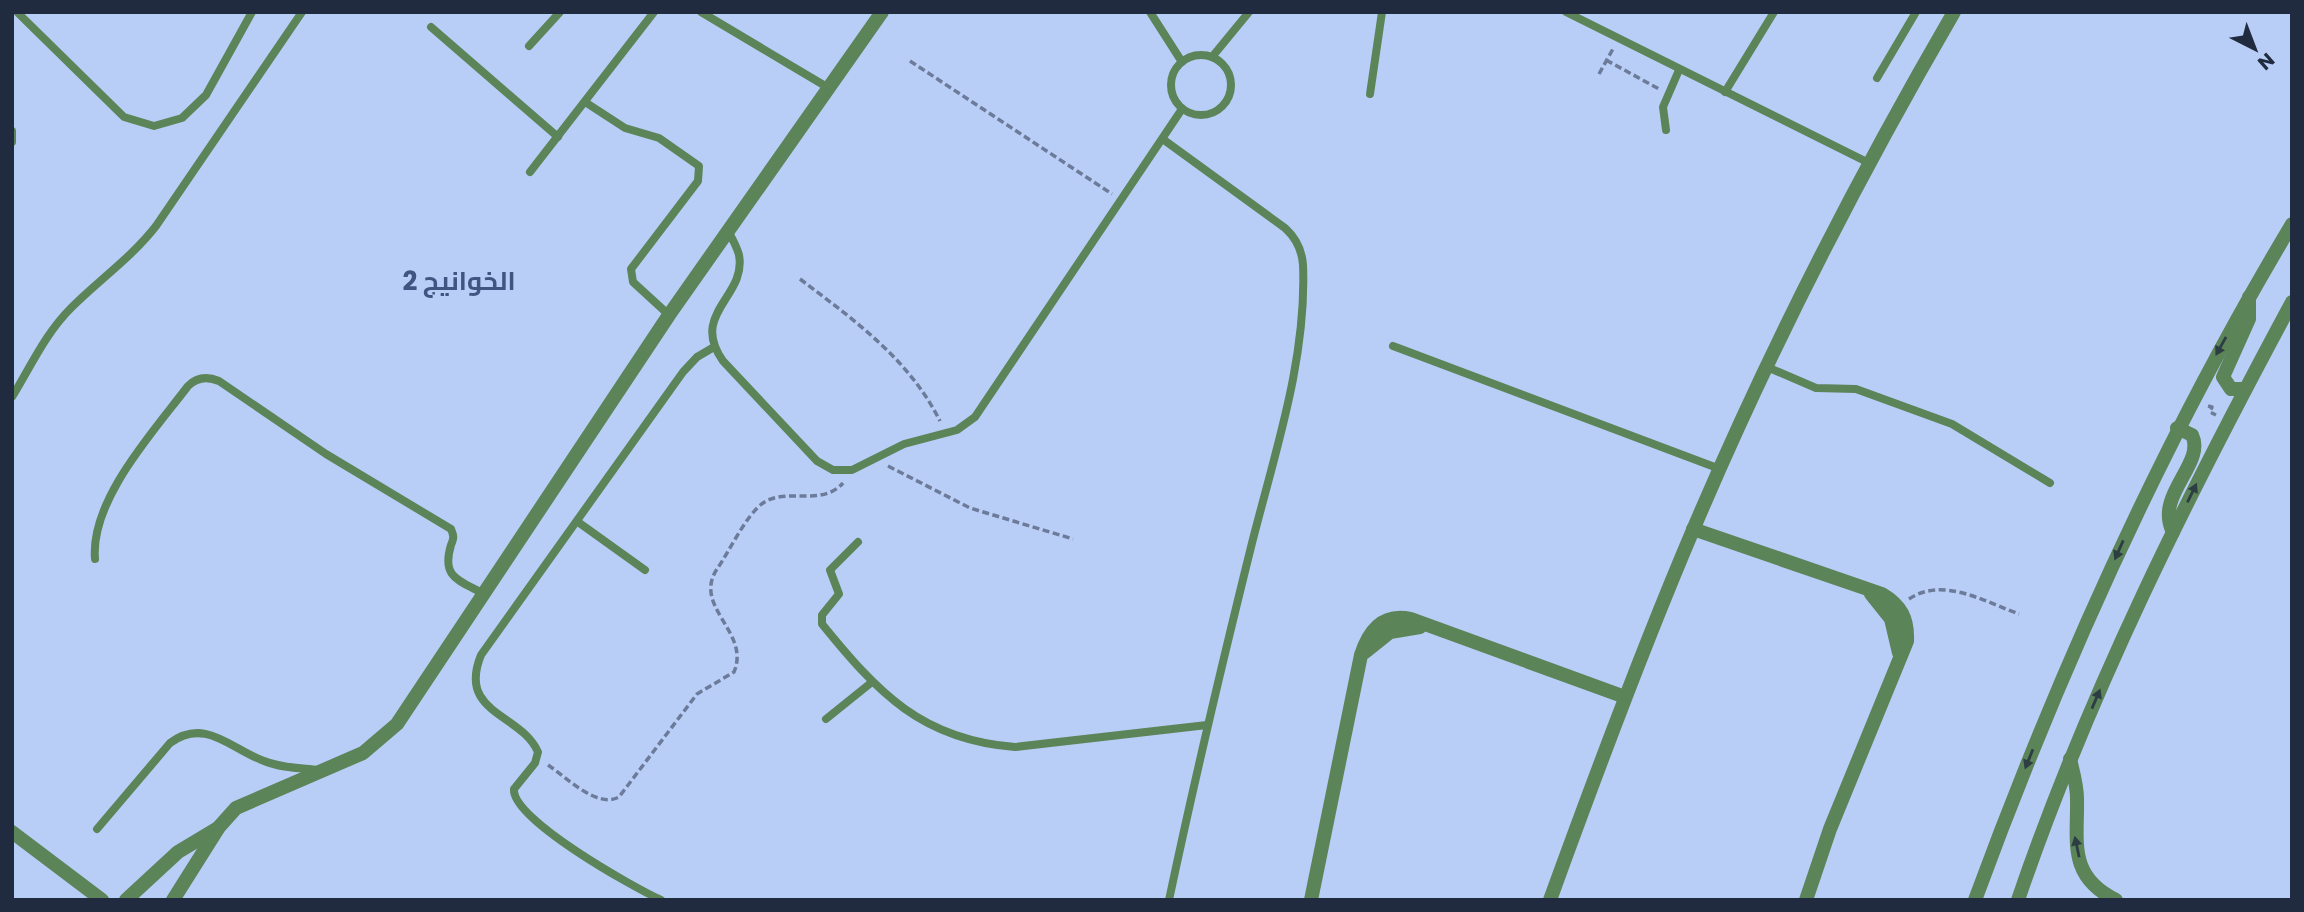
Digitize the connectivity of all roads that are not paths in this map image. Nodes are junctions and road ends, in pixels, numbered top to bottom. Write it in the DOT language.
graph roads {
  1 [pos="17,12"];
  2 [pos="252,12"];
  3 [pos="302,12"];
  4 [pos="560,12"];
  5 [pos="654,12"];
  6 [pos="701,12"];
  7 [pos="882,12"];
  8 [pos="1150,12"];
  9 [pos="1249,12"];
  10 [pos="1382,12"];
  11 [pos="1566,12"];
  12 [pos="1774,12"];
  13 [pos="1916,12"];
  14 [pos="1954,12"];
  15 [pos="431,27"];
  16 [pos="529,46"];
  17 [pos="1212,57"];
  18 [pos="1182,62"];
  19 [pos="1679,70"];
  20 [pos="1877,78"];
  21 [pos="827,87"];
  22 [pos="1725,92"];
  23 [pos="1370,94"];
  24 [pos="585,102"];
  25 [pos="1182,109"];
  26 [pos="1667,130"];
  27 [pos="12,131"];
  28 [pos="558,137"];
  29 [pos="1164,140"];
  30 [pos="12,142"];
  31 [pos="1871,164"];
  32 [pos="530,172"];
  33 [pos="2292,224"];
  34 [pos="728,231"];
  35 [pos="2249,296"];
  36 [pos="2292,302"];
  37 [pos="669,315"];
  38 [pos="1393,346"];
  39 [pos="714,347"];
  40 [pos="1767,368"];
  41 [pos="2245,389"];
  42 [pos="12,397"];
  43 [pos="2177,428"];
  44 [pos="1720,469"];
  45 [pos="2050,483"];
  46 [pos="578,522"];
  47 [pos="1693,529"];
  48 [pos="2173,532"];
  49 [pos="858,542"];
  50 [pos="95,559"];
  51 [pos="645,570"];
  52 [pos="1864,589"];
  53 [pos="484,594"];
  54 [pos="1899,659"];
  55 [pos="872,682"];
  56 [pos="1625,697"];
  57 [pos="826,719"];
  58 [pos="1207,725"];
  59 [pos="2070,759"];
  60 [pos="321,771"];
  61 [pos="219,827"];
  62 [pos="97,829"];
  63 [pos="12,832"];
  64 [pos="1807,893"];
  65 [pos="102,900"];
  66 [pos="126,900"];
  67 [pos="173,900"];
  68 [pos="661,900"];
  69 [pos="1169,900"];
  70 [pos="1311,900"];
  71 [pos="1550,900"];
  72 [pos="1800,900"];
  73 [pos="1975,900"];
  74 [pos="2018,900"];
  75 [pos="2116,900"];
  1 -- 2 [label="lane"];
  3 -- 42 [label="lane"];
  4 -- 16 [label="lane"];
  5 -- 24 [label="lane"];
  6 -- 21 [label="lane"];
  7 -- 21 [label="street"];
  8 -- 18 [label="lane"];
  9 -- 17 [label="lane"];
  10 -- 23 [label="lane"];
  11 -- 19 [label="lane"];
  12 -- 22 [label="lane"];
  13 -- 20 [label="lane"];
  14 -- 31 [label="street"];
  15 -- 28 [label="lane"];
  17 -- 18 [label="lane"];
  17 -- 25 [label="lane"];
  18 -- 25 [label="lane"];
  19 -- 22 [label="lane"];
  19 -- 26 [label="lane"];
  21 -- 34 [label="street"];
  22 -- 31 [label="lane"];
  24 -- 28 [label="lane"];
  24 -- 37 [label="lane"];
  25 -- 29 [label="lane"];
  27 -- 30 [label="lane"];
  28 -- 32 [label="lane"];
  29 -- 39 [label="lane"];
  29 -- 58 [label="lane"];
  31 -- 40 [label="street"];
  33 -- 35 [label="street"];
  34 -- 37 [label="street"];
  34 -- 39 [label="lane"];
  35 -- 41 [label="street"];
  35 -- 43 [label="street, one-way"];
  36 -- 41 [label="street"];
  37 -- 53 [label="street"];
  38 -- 44 [label="lane"];
  39 -- 46 [label="lane"];
  40 -- 44 [label="street"];
  40 -- 45 [label="lane"];
  48 -- 41 [label="street, one-way"];
  43 -- 48 [label="street"];
  43 -- 73 [label="street, one-way"];
  44 -- 47 [label="street"];
  46 -- 51 [label="lane"];
  46 -- 68 [label="lane"];
  47 -- 52 [label="street"];
  47 -- 56 [label="street"];
  59 -- 48 [label="street, one-way"];
  49 -- 55 [label="lane"];
  50 -- 53 [label="lane"];
  52 -- 54 [label="street"];
  52 -- 54 [label="street"];
  53 -- 60 [label="street"];
  54 -- 64 [label="street"];
  55 -- 57 [label="lane"];
  55 -- 58 [label="lane"];
  56 -- 70 [label="street"];
  56 -- 71 [label="street"];
  58 -- 69 [label="lane"];
  59 -- 74 [label="street"];
  75 -- 59 [label="street, one-way"];
  60 -- 61 [label="street"];
  60 -- 62 [label="lane"];
  61 -- 66 [label="street"];
  61 -- 67 [label="street"];
  63 -- 65 [label="street"];
  64 -- 72 [label="street"];
}
